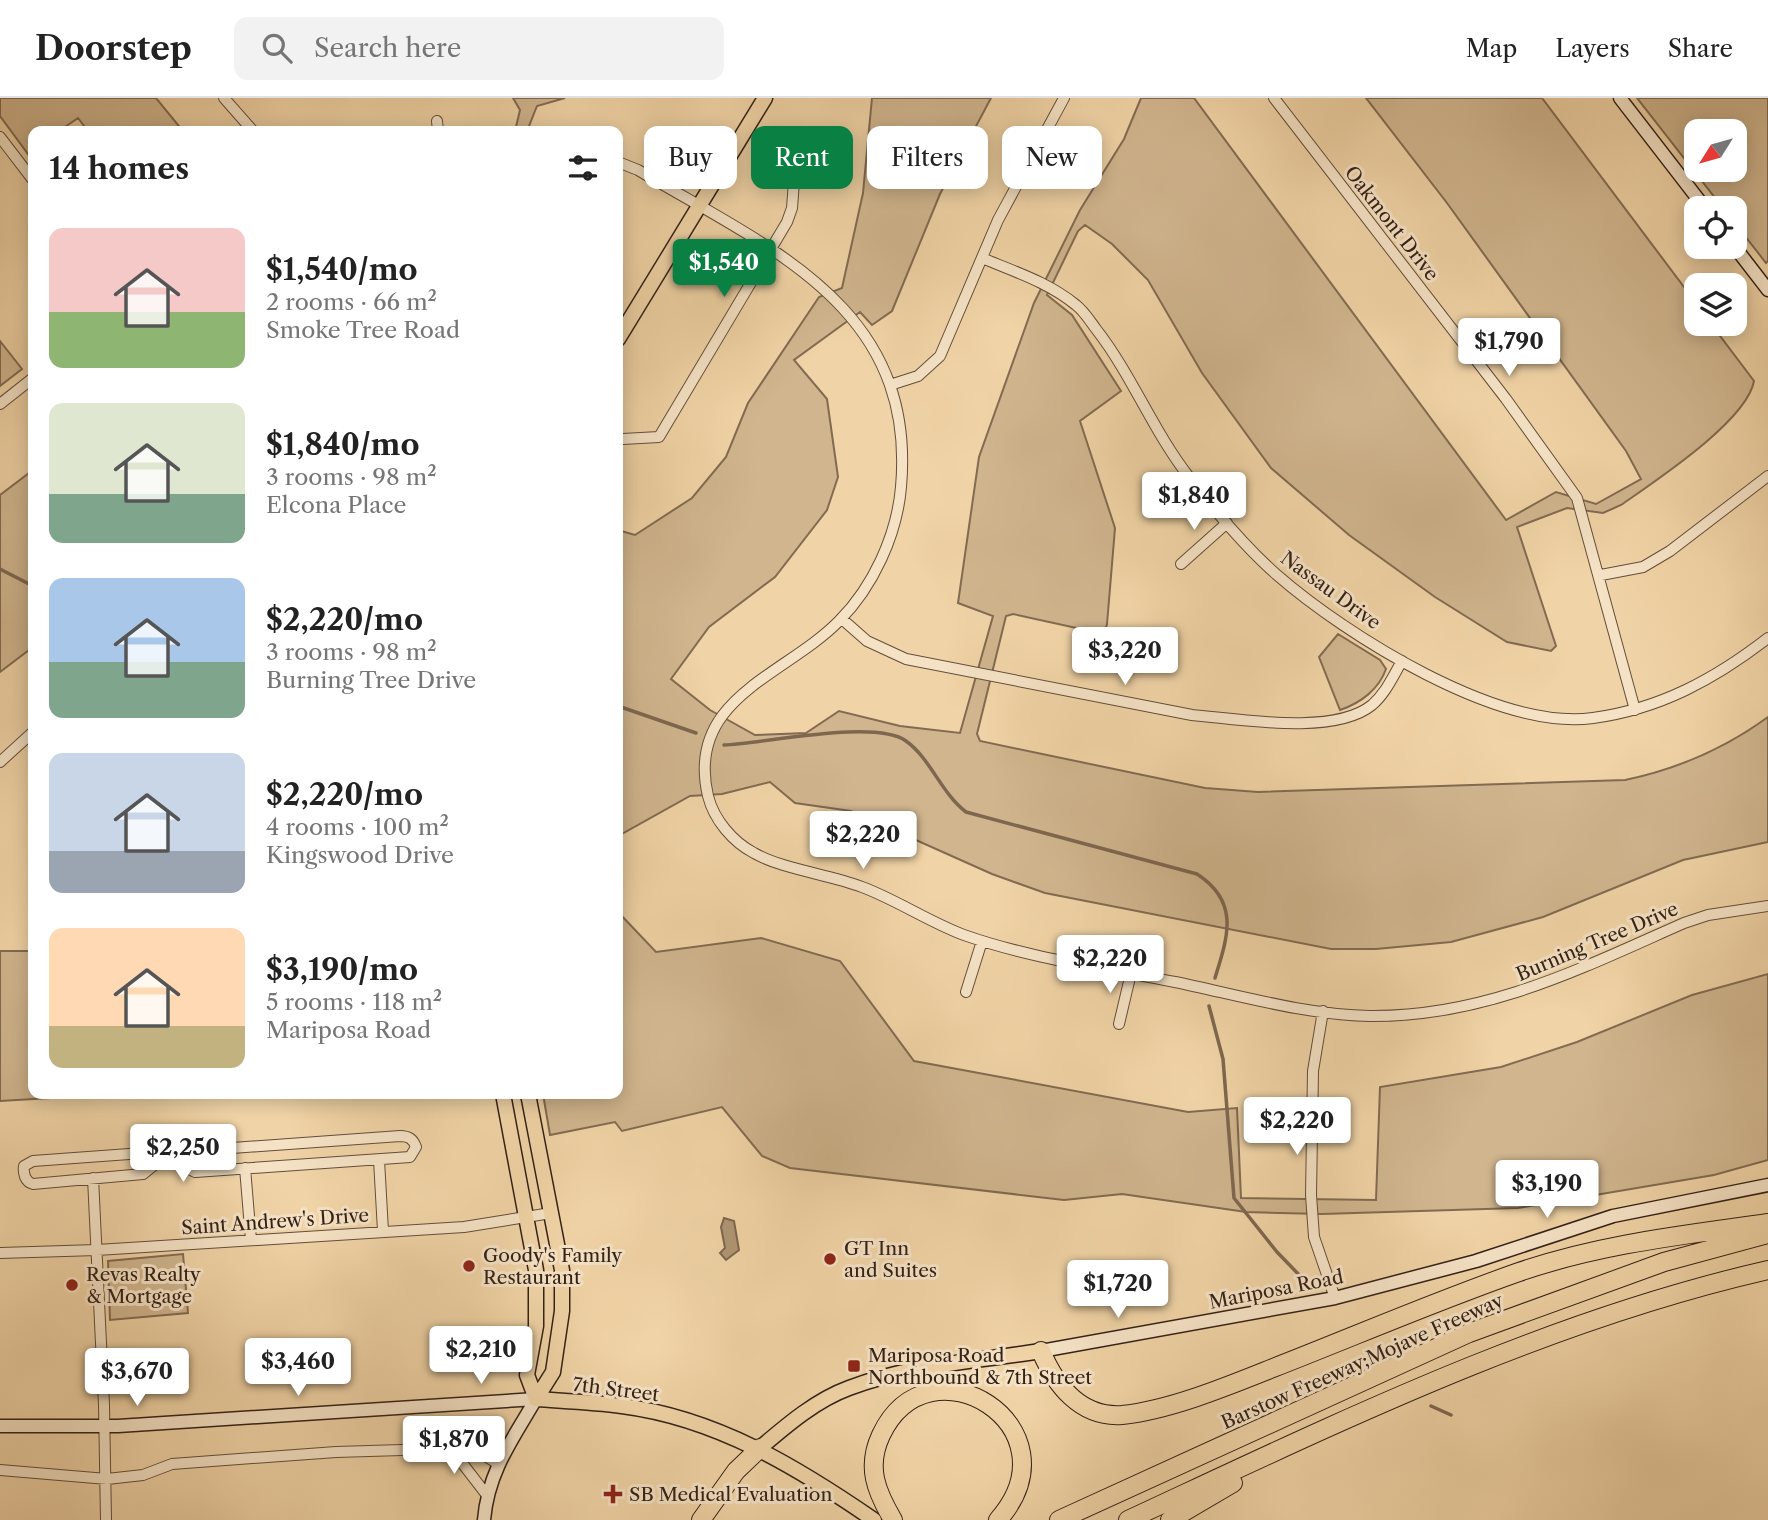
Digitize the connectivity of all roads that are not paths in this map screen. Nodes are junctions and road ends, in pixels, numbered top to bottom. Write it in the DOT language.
graph roads {
  1 [pos="224,98"];
  2 [pos="765,98"];
  3 [pos="1064,98"];
  4 [pos="1274,98"];
  5 [pos="1620,98"];
  6 [pos="249,126"];
  7 [pos="0,137"];
  8 [pos="623,164"];
  9 [pos="28,173"];
  10 [pos="793,189"];
  11 [pos="1696,196"];
  12 [pos="698,206"];
  13 [pos="772,251"];
  14 [pos="982,258"];
  15 [pos="1744,259"];
  16 [pos="1768,290"];
  17 [pos="623,331"];
  18 [pos="28,382"];
  19 [pos="890,385"];
  20 [pos="0,404"];
  21 [pos="623,439"];
  22 [pos="1768,476"];
  23 [pos="1227,523"];
  24 [pos="1181,564"];
  25 [pos="1601,575"];
  26 [pos="842,619"];
  27 [pos="1768,638"];
  28 [pos="1402,661"];
  29 [pos="1635,709"];
  30 [pos="28,737"];
  31 [pos="0,762"];
  32 [pos="1768,906"];
  33 [pos="982,941"];
  34 [pos="1131,973"];
  35 [pos="967,992"];
  36 [pos="1323,1011"];
  37 [pos="1119,1024"];
  38 [pos="504,1099"];
  39 [pos="529,1099"];
  40 [pos="379,1160"];
  41 [pos="245,1168"];
  42 [pos="93,1178"];
  43 [pos="1768,1185"];
  44 [pos="551,1213"];
  45 [pos="527,1217"];
  46 [pos="1768,1223"];
  47 [pos="383,1231"];
  48 [pos="1768,1234"];
  49 [pos="251,1240"];
  50 [pos="97,1250"];
  51 [pos="0,1253"];
  52 [pos="1768,1269"];
  53 [pos="1335,1298"];
  54 [pos="1041,1351"];
  55 [pos="536,1399"];
  56 [pos="1357,1414"];
  57 [pos="0,1426"];
  58 [pos="105,1427"];
  59 [pos="760,1448"];
  60 [pos="435,1449"];
  61 [pos="498,1464"];
  62 [pos="0,1470"];
  63 [pos="107,1479"];
  64 [pos="486,1494"];
  65 [pos="106,1520"];
  66 [pos="484,1520"];
  67 [pos="701,1520"];
  68 [pos="874,1520"];
  69 [pos="893,1520"];
  70 [pos="998,1520"];
  71 [pos="1059,1520"];
  72 [pos="1128,1520"];
  73 [pos="1170,1520"];
  1 -- 6 [label="street"];
  2 -- 12 [label="main road"];
  3 -- 14 [label="street"];
  4 -- 25 [label="street, Oakmont Drive"];
  5 -- 11 [label="main road"];
  7 -- 9 [label="street"];
  8 -- 12 [label="street, Burning Tree Drive"];
  10 -- 13 [label="street"];
  12 -- 13 [label="street, Burning Tree Drive"];
  12 -- 17 [label="main road"];
  13 -- 19 [label="street, Burning Tree Drive"];
  13 -- 21 [label="street"];
  14 -- 19 [label="street"];
  14 -- 23 [label="street, Nassau Drive"];
  15 -- 16 [label="main road"];
  18 -- 20 [label="street"];
  19 -- 26 [label="street, Burning Tree Drive"];
  22 -- 25 [label="street"];
  23 -- 24 [label="street"];
  23 -- 28 [label="street, Nassau Drive"];
  25 -- 29 [label="street, Oakmont Drive"];
  26 -- 28 [label="street"];
  26 -- 33 [label="street, Burning Tree Drive"];
  27 -- 29 [label="street, Nassau Drive"];
  28 -- 29 [label="street, Nassau Drive"];
  30 -- 31 [label="street"];
  32 -- 36 [label="street, Burning Tree Drive"];
  33 -- 34 [label="street, Burning Tree Drive"];
  33 -- 35 [label="street"];
  34 -- 36 [label="street, Burning Tree Drive"];
  34 -- 37 [label="street"];
  36 -- 53 [label="street"];
  38 -- 45 [label="main road"];
  39 -- 44 [label="main road"];
  40 -- 41 [label="street"];
  40 -- 41 [label="street"];
  40 -- 47 [label="street"];
  41 -- 49 [label="street"];
  42 -- 42 [label="street"];
  42 -- 50 [label="street"];
  43 -- 53 [label="main road, Mariposa Road"];
  44 -- 45 [label="street, Saint Andrew's Drive"];
  44 -- 55 [label="main road"];
  45 -- 47 [label="street, Saint Andrew's Drive"];
  45 -- 55 [label="main road"];
  46 -- 54 [label="highway"];
  47 -- 49 [label="street, Saint Andrew's Drive"];
  48 -- 71 [label="highway, Barstow Freeway;Mojave Freeway"];
  49 -- 50 [label="street, Saint Andrew's Drive"];
  50 -- 51 [label="street, Saint Andrew's Drive"];
  50 -- 58 [label="street"];
  52 -- 56 [label="highway"];
  53 -- 54 [label="main road, Mariposa Road"];
  54 -- 59 [label="main road, Mariposa Road"];
  55 -- 58 [label="main road, 7th Street"];
  55 -- 59 [label="main road, 7th Street"];
  55 -- 61 [label="main road"];
  56 -- 72 [label="highway"];
  56 -- 73 [label="highway"];
  57 -- 58 [label="main road, 7th Street"];
  58 -- 63 [label="street"];
  59 -- 67 [label="highway"];
  59 -- 68 [label="main road, 7th Street"];
  60 -- 61 [label="street"];
  60 -- 63 [label="street"];
  60 -- 64 [label="street"];
  61 -- 64 [label="main road"];
  62 -- 63 [label="street"];
  63 -- 65 [label="street"];
  64 -- 66 [label="main road"];
  69 -- 70 [label="highway"];
}
